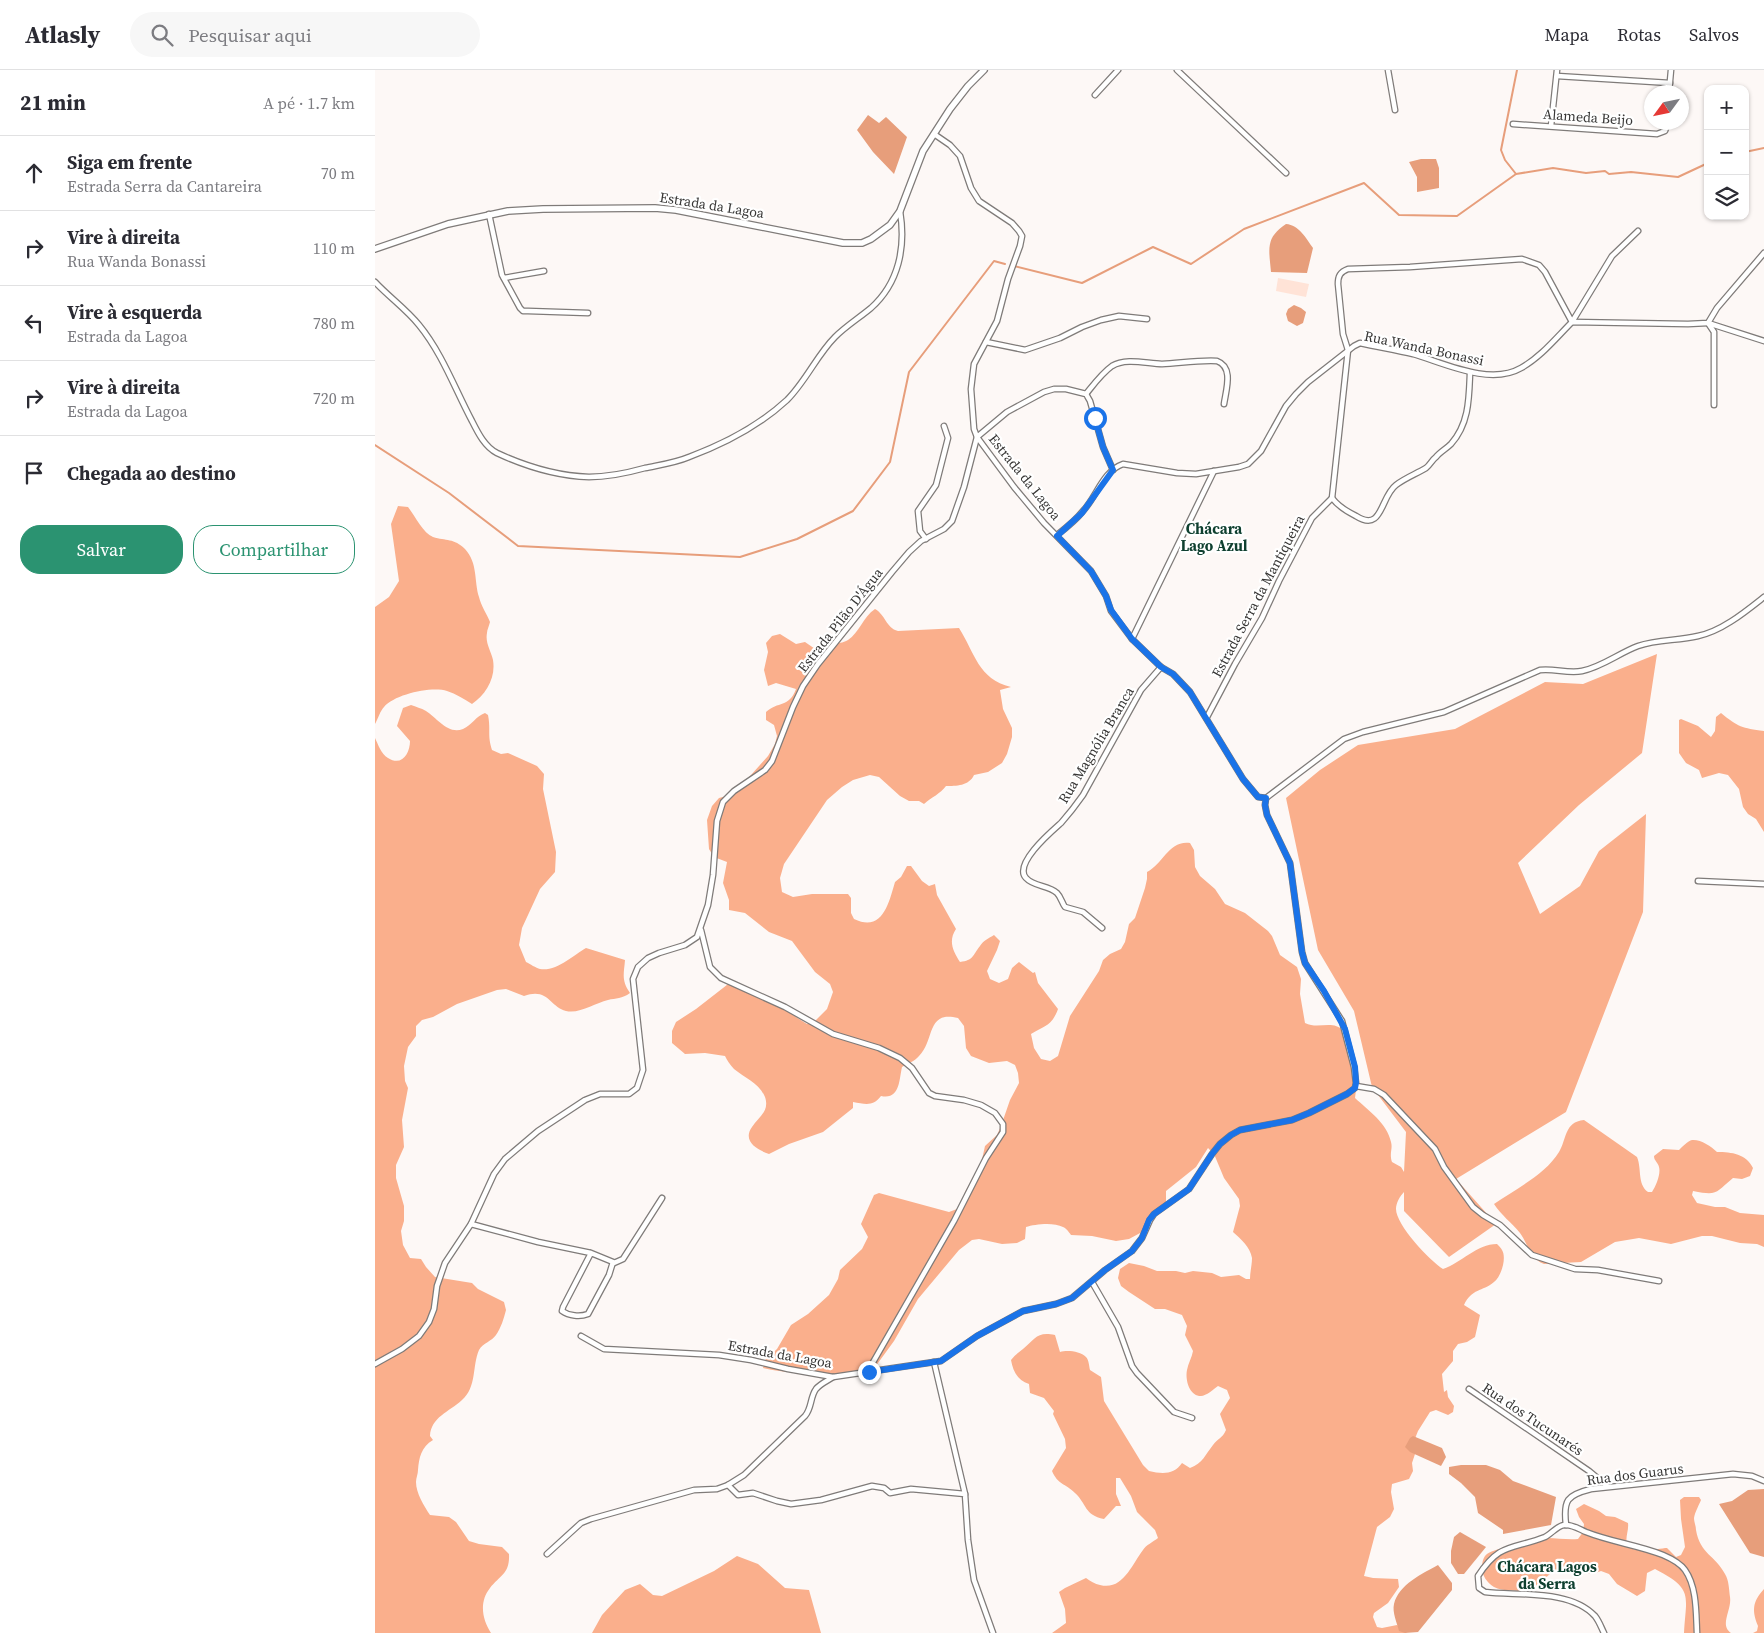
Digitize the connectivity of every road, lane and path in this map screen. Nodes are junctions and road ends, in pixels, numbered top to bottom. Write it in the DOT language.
graph roads {
  1 [pos="984,70"];
  2 [pos="1118,70"];
  3 [pos="1177,70"];
  4 [pos="1388,70"];
  5 [pos="1557,70"];
  6 [pos="1671,70"];
  7 [pos="1557,76"];
  8 [pos="1670,83"];
  9 [pos="1095,95"];
  10 [pos="1395,110"];
  11 [pos="1513,124"];
  12 [pos="1551,126"];
  13 [pos="1665,130"];
  14 [pos="934,134"];
  15 [pos="1286,173"];
  16 [pos="900,211"];
  17 [pos="489,214"];
  18 [pos="1638,230"];
  19 [pos="375,249"];
  20 [pos="1764,253"];
  21 [pos="544,271"];
  22 [pos="504,278"];
  23 [pos="375,282"];
  24 [pos="588,313"];
  25 [pos="1147,319"];
  26 [pos="1572,322"];
  27 [pos="1708,322"];
  28 [pos="1764,341"];
  29 [pos="986,342"];
  30 [pos="1348,350"];
  31 [pos="1470,373"];
  32 [pos="1085,394"];
  33 [pos="1224,404"];
  34 [pos="1714,405"];
  35 [pos="944,426"];
  36 [pos="977,437"];
  37 [pos="1113,470"];
  38 [pos="1214,471"];
  39 [pos="1332,498"];
  40 [pos="1057,536"];
  41 [pos="926,539"];
  42 [pos="1764,597"];
  43 [pos="1132,639"];
  44 [pos="1161,667"];
  45 [pos="1207,717"];
  46 [pos="1266,798"];
  47 [pos="1698,881"];
  48 [pos="1764,884"];
  49 [pos="1103,928"];
  50 [pos="701,930"];
  51 [pos="1355,1086"];
  52 [pos="662,1198"];
  53 [pos="471,1224"];
  54 [pos="591,1253"];
  55 [pos="614,1263"];
  56 [pos="1659,1281"];
  57 [pos="1092,1282"];
  58 [pos="581,1336"];
  59 [pos="934,1362"];
  60 [pos="375,1364"];
  61 [pos="869,1372"];
  62 [pos="833,1377"];
  63 [pos="1469,1389"];
  64 [pos="1192,1418"];
  65 [pos="1764,1481"];
  66 [pos="728,1486"];
  67 [pos="1607,1486"];
  68 [pos="965,1494"];
  69 [pos="1566,1525"];
  70 [pos="547,1554"];
  71 [pos="993,1633"];
  72 [pos="1604,1633"];
  73 [pos="1697,1633"];
  1 -- 14 [label="street, Estrada da Lagoa"];
  2 -- 9 [label="street"];
  3 -- 15 [label="street"];
  4 -- 10 [label="street"];
  5 -- 7 [label="street"];
  6 -- 8 [label="street"];
  7 -- 8 [label="street"];
  7 -- 12 [label="street"];
  11 -- 12 [label="street, Alameda Beijo"];
  12 -- 13 [label="street, Alameda Beijo"];
  14 -- 16 [label="street, Estrada da Lagoa"];
  14 -- 29 [label="street, Estrada da Lagoa"];
  16 -- 17 [label="street, Estrada da Lagoa"];
  16 -- 23 [label="street"];
  17 -- 19 [label="street, Estrada da Lagoa"];
  17 -- 22 [label="street"];
  18 -- 26 [label="street"];
  20 -- 27 [label="street"];
  21 -- 22 [label="street"];
  22 -- 24 [label="street"];
  25 -- 29 [label="street"];
  26 -- 27 [label="street"];
  26 -- 30 [label="street"];
  26 -- 31 [label="street, Rua Wanda Bonassi"];
  27 -- 28 [label="street"];
  27 -- 34 [label="street"];
  29 -- 36 [label="street, Estrada da Lagoa"];
  30 -- 31 [label="street, Rua Wanda Bonassi"];
  30 -- 38 [label="street, Rua Wanda Bonassi"];
  30 -- 39 [label="street"];
  31 -- 39 [label="street"];
  32 -- 33 [label="street"];
  32 -- 36 [label="street"];
  32 -- 37 [label="street"];
  35 -- 41 [label="street"];
  36 -- 40 [label="street, Estrada da Lagoa"];
  36 -- 41 [label="street, Estrada Pilão D'Água"];
  37 -- 38 [label="street, Rua Wanda Bonassi"];
  37 -- 40 [label="street"];
  38 -- 43 [label="street"];
  39 -- 45 [label="street, Estrada Serra da Mantiqueira"];
  40 -- 43 [label="street, Estrada da Lagoa"];
  41 -- 50 [label="street, Estrada Pilão D'Água"];
  42 -- 46 [label="street"];
  43 -- 44 [label="street, Estrada da Lagoa"];
  44 -- 45 [label="street, Estrada da Lagoa"];
  44 -- 49 [label="street, Rua Magnólia Branca"];
  45 -- 46 [label="street, Estrada da Lagoa"];
  46 -- 51 [label="street"];
  47 -- 48 [label="street"];
  50 -- 53 [label="street"];
  50 -- 61 [label="street"];
  51 -- 56 [label="street"];
  51 -- 57 [label="street, Estrada da Lagoa"];
  52 -- 55 [label="street"];
  53 -- 54 [label="street"];
  53 -- 60 [label="street"];
  54 -- 55 [label="street"];
  54 -- 55 [label="street"];
  57 -- 59 [label="street, Estrada da Lagoa"];
  57 -- 64 [label="street"];
  58 -- 62 [label="street, Estrada da Lagoa"];
  59 -- 61 [label="street, Estrada da Lagoa"];
  59 -- 68 [label="street"];
  61 -- 62 [label="street, Estrada da Lagoa"];
  62 -- 66 [label="street"];
  63 -- 67 [label="street, Rua dos Tucunarés"];
  65 -- 67 [label="street, Rua dos Guarus"];
  66 -- 68 [label="street"];
  66 -- 70 [label="street"];
  67 -- 69 [label="street, Rua dos Guarus"];
  68 -- 71 [label="street"];
  69 -- 72 [label="street"];
  69 -- 73 [label="street"];
}
